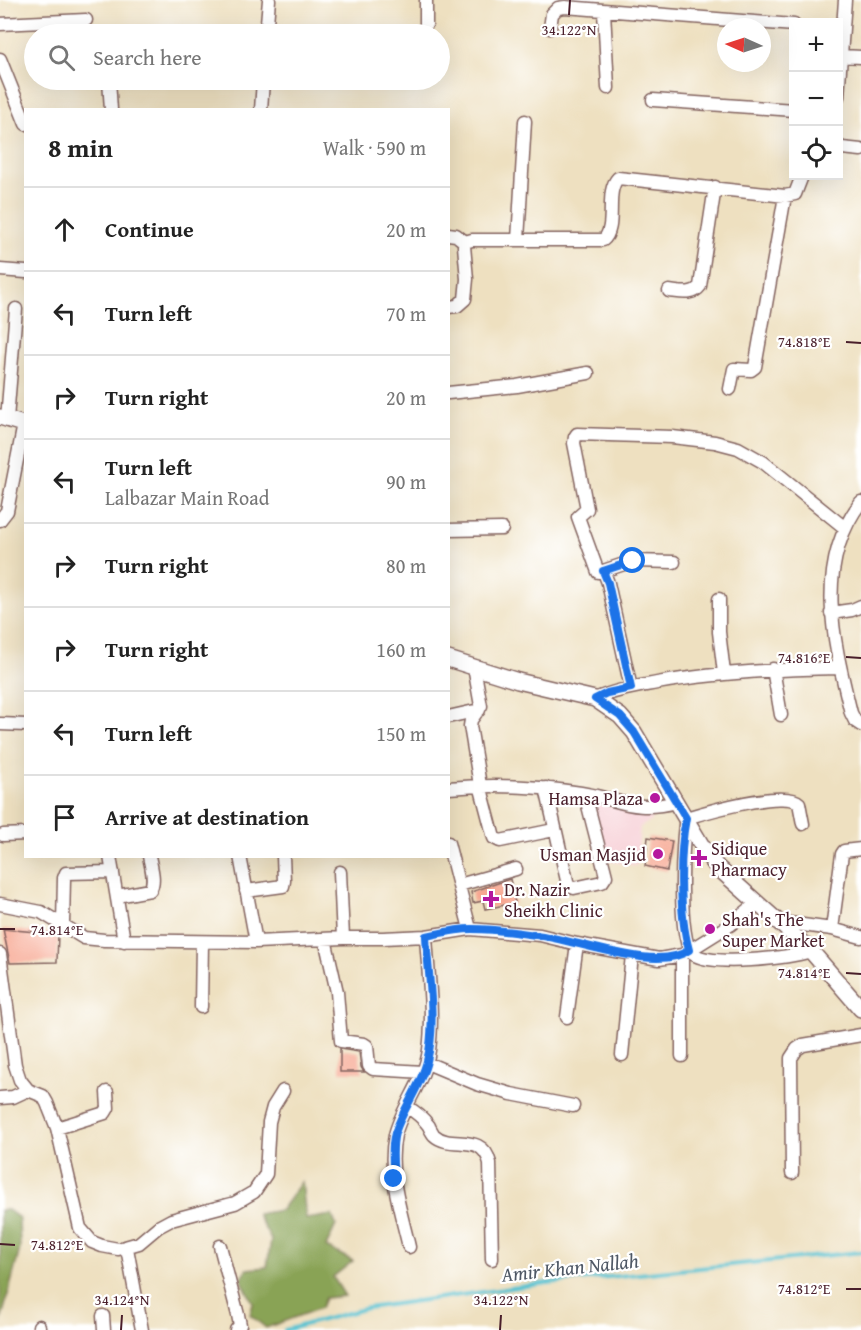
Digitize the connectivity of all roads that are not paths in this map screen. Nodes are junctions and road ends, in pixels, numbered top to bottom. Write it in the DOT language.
graph roads {
  1 [pos="269,0"];
  2 [pos="426,0"];
  3 [pos="845,0"];
  4 [pos="604,11"];
  5 [pos="842,18"];
  6 [pos="86,20"];
  7 [pos="0,24"];
  8 [pos="267,24"];
  9 [pos="426,24"];
  10 [pos="789,25"];
  11 [pos="550,28"];
  12 [pos="843,56"];
  13 [pos="861,57"];
  14 [pos="0,59"];
  15 [pos="608,88"];
  16 [pos="110,90"];
  17 [pos="262,90"];
  18 [pos="653,100"];
  19 [pos="111,108"];
  20 [pos="261,108"];
  21 [pos="789,110"];
  22 [pos="24,119"];
  23 [pos="525,121"];
  24 [pos="843,148"];
  25 [pos="861,150"];
  26 [pos="800,180"];
  27 [pos="715,188"];
  28 [pos="785,196"];
  29 [pos="450,234"];
  30 [pos="518,240"];
  31 [pos="465,242"];
  32 [pos="0,270"];
  33 [pos="24,272"];
  34 [pos="669,291"];
  35 [pos="450,308"];
  36 [pos="16,309"];
  37 [pos="588,373"];
  38 [pos="730,389"];
  39 [pos="450,393"];
  40 [pos="4,418"];
  41 [pos="24,425"];
  42 [pos="24,430"];
  43 [pos="861,502"];
  44 [pos="0,520"];
  45 [pos="845,528"];
  46 [pos="502,529"];
  47 [pos="450,530"];
  48 [pos="674,562"];
  49 [pos="603,571"];
  50 [pos="719,599"];
  51 [pos="861,606"];
  52 [pos="831,613"];
  53 [pos="450,659"];
  54 [pos="474,667"];
  55 [pos="840,668"];
  56 [pos="773,669"];
  57 [pos="724,673"];
  58 [pos="631,688"];
  59 [pos="595,699"];
  60 [pos="479,710"];
  61 [pos="781,715"];
  62 [pos="450,717"];
  63 [pos="0,724"];
  64 [pos="24,725"];
  65 [pos="861,725"];
  66 [pos="480,785"];
  67 [pos="450,788"];
  68 [pos="546,788"];
  69 [pos="585,794"];
  70 [pos="676,802"];
  71 [pos="686,818"];
  72 [pos="802,824"];
  73 [pos="554,830"];
  74 [pos="24,834"];
  75 [pos="3,835"];
  76 [pos="861,849"];
  77 [pos="450,851"];
  78 [pos="110,858"];
  79 [pos="149,858"];
  80 [pos="240,858"];
  81 [pos="283,858"];
  82 [pos="516,869"];
  83 [pos="113,872"];
  84 [pos="340,872"];
  85 [pos="459,885"];
  86 [pos="246,891"];
  87 [pos="117,896"];
  88 [pos="757,903"];
  89 [pos="0,904"];
  90 [pos="781,922"];
  91 [pos="63,924"];
  92 [pos="470,929"];
  93 [pos="832,929"];
  94 [pos="426,936"];
  95 [pos="861,937"];
  96 [pos="343,938"];
  97 [pos="324,939"];
  98 [pos="124,941"];
  99 [pos="202,942"];
  100 [pos="256,942"];
  101 [pos="577,944"];
  102 [pos="812,951"];
  103 [pos="686,952"];
  104 [pos="632,955"];
  105 [pos="0,960"];
  106 [pos="201,1007"];
  107 [pos="861,1009"];
  108 [pos="567,1017"];
  109 [pos="861,1035"];
  110 [pos="622,1055"];
  111 [pos="681,1056"];
  112 [pos="425,1068"];
  113 [pos="28,1090"];
  114 [pos="283,1091"];
  115 [pos="107,1092"];
  116 [pos="0,1098"];
  117 [pos="573,1106"];
  118 [pos="407,1107"];
  119 [pos="57,1128"];
  120 [pos="792,1173"];
  121 [pos="220,1246"];
  122 [pos="409,1247"];
  123 [pos="127,1248"];
  124 [pos="492,1259"];
  125 [pos="103,1316"];
  126 [pos="104,1330"];
  127 [pos="142,1330"];
  128 [pos="236,1330"];
  1 -- 8 [label="street"];
  2 -- 9 [label="street"];
  3 -- 5 [label="street"];
  4 -- 10 [label="street"];
  4 -- 11 [label="street"];
  4 -- 15 [label="street"];
  6 -- 7 [label="street"];
  12 -- 13 [label="street"];
  14 -- 22 [label="street"];
  16 -- 19 [label="street"];
  17 -- 20 [label="street"];
  18 -- 21 [label="street"];
  23 -- 30 [label="street"];
  24 -- 25 [label="street"];
  26 -- 28 [label="street"];
  27 -- 28 [label="street"];
  27 -- 30 [label="street"];
  27 -- 34 [label="street"];
  28 -- 38 [label="street"];
  29 -- 31 [label="street"];
  30 -- 31 [label="street"];
  31 -- 35 [label="street"];
  32 -- 33 [label="street"];
  36 -- 40 [label="street"];
  37 -- 39 [label="street"];
  40 -- 41 [label="main road"];
  42 -- 44 [label="street"];
  43 -- 45 [label="street"];
  45 -- 49 [label="street"];
  45 -- 52 [label="street"];
  46 -- 47 [label="street"];
  48 -- 49 [label="street"];
  49 -- 58 [label="street"];
  50 -- 57 [label="street"];
  51 -- 52 [label="street"];
  52 -- 55 [label="street"];
  53 -- 54 [label="main road"];
  54 -- 59 [label="main road"];
  54 -- 60 [label="street"];
  55 -- 56 [label="street"];
  55 -- 65 [label="street"];
  56 -- 57 [label="street"];
  56 -- 61 [label="street"];
  57 -- 58 [label="street"];
  58 -- 59 [label="street"];
  59 -- 70 [label="main road"];
  60 -- 62 [label="street"];
  60 -- 66 [label="street"];
  63 -- 64 [label="street"];
  66 -- 67 [label="street"];
  66 -- 68 [label="street"];
  66 -- 73 [label="street"];
  68 -- 69 [label="street"];
  68 -- 73 [label="street"];
  69 -- 70 [label="street"];
  69 -- 73 [label="street"];
  70 -- 71 [label="main road"];
  71 -- 72 [label="street"];
  71 -- 88 [label="main road"];
  71 -- 103 [label="street"];
  74 -- 75 [label="street"];
  76 -- 93 [label="street"];
  77 -- 85 [label="street"];
  78 -- 83 [label="street"];
  79 -- 87 [label="street"];
  80 -- 86 [label="street"];
  81 -- 86 [label="street"];
  82 -- 85 [label="street"];
  83 -- 87 [label="street"];
  83 -- 91 [label="street"];
  84 -- 96 [label="street"];
  85 -- 92 [label="street"];
  86 -- 100 [label="street"];
  87 -- 98 [label="street"];
  88 -- 90 [label="main road"];
  88 -- 103 [label="street"];
  89 -- 91 [label="street"];
  90 -- 93 [label="street"];
  90 -- 102 [label="main road"];
  91 -- 98 [label="street"];
  92 -- 94 [label="street"];
  92 -- 101 [label="street"];
  93 -- 95 [label="street"];
  94 -- 96 [label="street"];
  94 -- 112 [label="street"];
  96 -- 97 [label="street"];
  97 -- 100 [label="street"];
  97 -- 112 [label="street"];
  98 -- 99 [label="street"];
  99 -- 100 [label="street"];
  99 -- 106 [label="street"];
  101 -- 104 [label="street"];
  101 -- 108 [label="street"];
  102 -- 103 [label="street"];
  102 -- 107 [label="main road"];
  103 -- 104 [label="street"];
  103 -- 111 [label="street"];
  104 -- 110 [label="street"];
  105 -- 113 [label="street"];
  109 -- 120 [label="street"];
  112 -- 117 [label="street"];
  112 -- 118 [label="street"];
  113 -- 116 [label="street"];
  113 -- 119 [label="street"];
  114 -- 123 [label="street"];
  115 -- 119 [label="street"];
  118 -- 122 [label="street"];
  118 -- 124 [label="street"];
  119 -- 123 [label="street"];
  121 -- 128 [label="street"];
  123 -- 127 [label="street"];
  125 -- 126 [label="street"];
}
